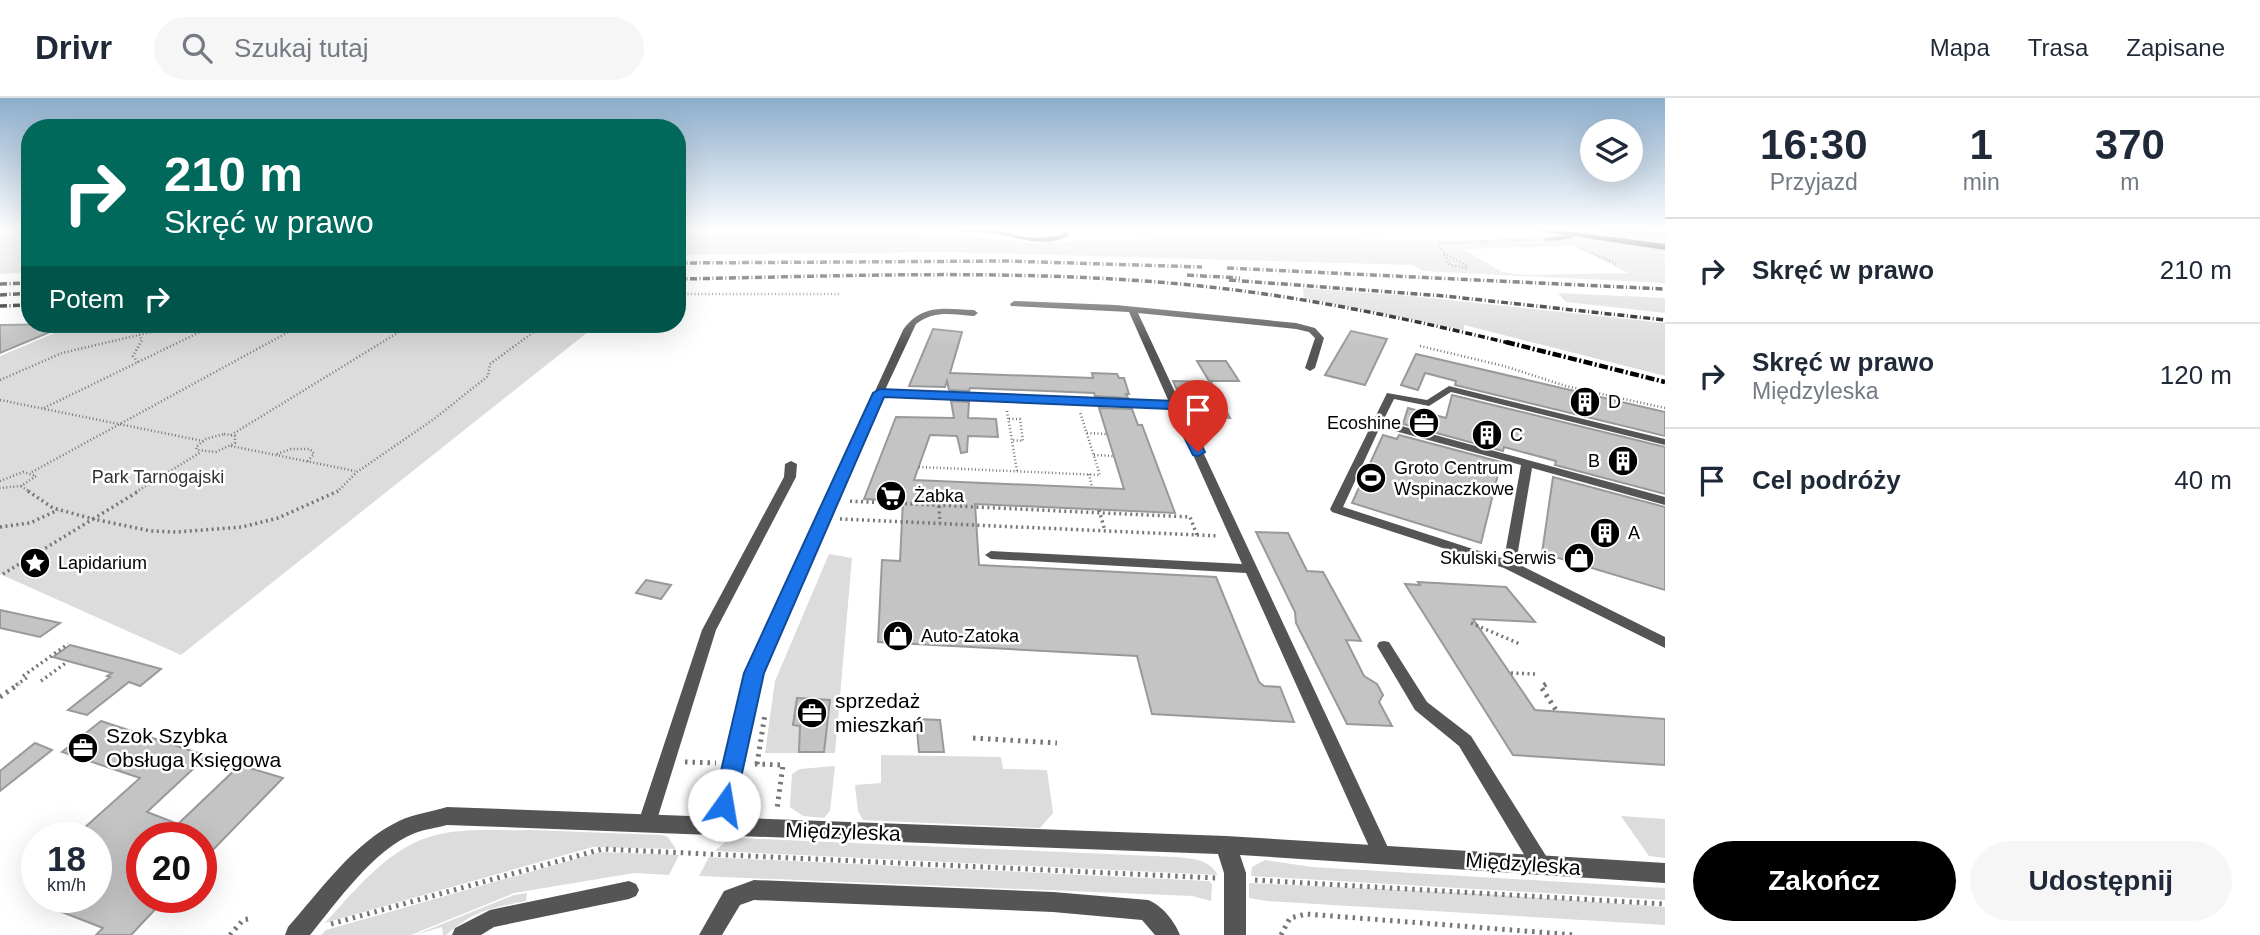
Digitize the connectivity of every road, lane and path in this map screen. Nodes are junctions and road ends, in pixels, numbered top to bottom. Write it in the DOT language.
graph roads {
  1 [pos="686,294"];
  2 [pos="840,294"];
  3 [pos="1014,304"];
  4 [pos="1132,310"];
  5 [pos="974,313"];
  6 [pos="148,333"];
  7 [pos="198,333"];
  8 [pos="287,333"];
  9 [pos="397,333"];
  10 [pos="533,333"];
  11 [pos="138,335"];
  12 [pos="1420,346"];
  13 [pos="138,362"];
  14 [pos="1310,368"];
  15 [pos="0,380"];
  16 [pos="880,393"];
  17 [pos="0,400"];
  18 [pos="1175,405"];
  19 [pos="1665,408"];
  20 [pos="42,409"];
  21 [pos="1007,410"];
  22 [pos="1080,412"];
  23 [pos="1009,419"];
  24 [pos="1377,423"];
  25 [pos="120,424"];
  26 [pos="1087,433"];
  27 [pos="1106,434"];
  28 [pos="231,435"];
  29 [pos="1012,440"];
  30 [pos="203,441"];
  31 [pos="1665,442"];
  32 [pos="230,446"];
  33 [pos="201,453"];
  34 [pos="275,455"];
  35 [pos="1094,456"];
  36 [pos="1113,456"];
  37 [pos="307,462"];
  38 [pos="791,464"];
  39 [pos="1527,464"];
  40 [pos="919,467"];
  41 [pos="356,471"];
  42 [pos="1017,471"];
  43 [pos="32,472"];
  44 [pos="1089,474"];
  45 [pos="0,475"];
  46 [pos="7,476"];
  47 [pos="0,481"];
  48 [pos="21,486"];
  49 [pos="1092,487"];
  50 [pos="0,488"];
  51 [pos="852,491"];
  52 [pos="831,500"];
  53 [pos="1665,501"];
  54 [pos="848,502"];
  55 [pos="939,506"];
  56 [pos="58,510"];
  57 [pos="1099,511"];
  58 [pos="823,518"];
  59 [pos="93,519"];
  60 [pos="840,519"];
  61 [pos="940,523"];
  62 [pos="0,527"];
  63 [pos="835,531"];
  64 [pos="1105,531"];
  65 [pos="991,555"];
  66 [pos="1508,565"];
  67 [pos="1252,569"];
  68 [pos="3,575"];
  69 [pos="1471,623"];
  70 [pos="1520,643"];
  71 [pos="1665,643"];
  72 [pos="68,644"];
  73 [pos="1384,646"];
  74 [pos="67,662"];
  75 [pos="1511,673"];
  76 [pos="1535,674"];
  77 [pos="41,681"];
  78 [pos="1547,683"];
  79 [pos="0,698"];
  80 [pos="1556,710"];
  81 [pos="765,712"];
  82 [pos="973,738"];
  83 [pos="1057,743"];
  84 [pos="757,764"];
  85 [pos="783,765"];
  86 [pos="648,823"];
  87 [pos="719,827"];
  88 [pos="775,829"];
  89 [pos="1226,845"];
  90 [pos="1382,854"];
  91 [pos="1541,865"];
  92 [pos="1665,873"];
  93 [pos="1235,879"];
  94 [pos="629,890"];
  95 [pos="1665,904"];
  96 [pos="248,919"];
  97 [pos="323,927"];
  98 [pos="230,935"];
  99 [pos="296,935"];
  100 [pos="462,935"];
  101 [pos="710,935"];
  102 [pos="1169,935"];
  103 [pos="1235,935"];
  104 [pos="1281,935"];
  105 [pos="1576,935"];
  1 -- 2 [label="path"];
  3 -- 4 [label="lane"];
  4 -- 14 [label="lane"];
  4 -- 18 [label="lane"];
  5 -- 16 [label="lane"];
  6 -- 11 [label="path"];
  7 -- 13 [label="path"];
  8 -- 25 [label="path"];
  9 -- 28 [label="path"];
  10 -- 41 [label="path"];
  11 -- 13 [label="path"];
  11 -- 15 [label="path"];
  12 -- 19 [label="path"];
  13 -- 20 [label="path"];
  16 -- 18 [label="lane"];
  16 -- 52 [label="lane"];
  17 -- 20 [label="path"];
  18 -- 67 [label="lane"];
  20 -- 25 [label="path"];
  21 -- 23 [label="path"];
  22 -- 26 [label="path"];
  23 -- 29 [label="path"];
  23 -- 29 [label="path"];
  24 -- 31 [label="lane"];
  24 -- 39 [label="lane"];
  24 -- 66 [label="lane"];
  25 -- 30 [label="path"];
  25 -- 43 [label="path"];
  26 -- 27 [label="path"];
  26 -- 35 [label="path"];
  28 -- 30 [label="path"];
  28 -- 32 [label="path"];
  29 -- 42 [label="path"];
  30 -- 33 [label="path"];
  32 -- 33 [label="path"];
  32 -- 34 [label="path"];
  33 -- 59 [label="path"];
  34 -- 37 [label="path"];
  34 -- 37 [label="path"];
  35 -- 36 [label="path"];
  35 -- 44 [label="path"];
  37 -- 41 [label="path"];
  38 -- 86 [label="lane"];
  39 -- 53 [label="lane"];
  39 -- 66 [label="lane"];
  40 -- 42 [label="path"];
  41 -- 59 [label="path"];
  42 -- 44 [label="path"];
  43 -- 46 [label="path"];
  43 -- 48 [label="path"];
  44 -- 49 [label="path"];
  45 -- 46 [label="path"];
  46 -- 47 [label="path"];
  48 -- 50 [label="path"];
  48 -- 56 [label="path"];
  51 -- 54 [label="path"];
  52 -- 54 [label="path"];
  52 -- 58 [label="lane"];
  54 -- 55 [label="path"];
  54 -- 60 [label="path"];
  55 -- 57 [label="path"];
  55 -- 61 [label="path"];
  56 -- 59 [label="path"];
  56 -- 62 [label="path"];
  57 -- 64 [label="path"];
  57 -- 64 [label="path"];
  58 -- 60 [label="path"];
  58 -- 87 [label="lane"];
  59 -- 68 [label="path"];
  60 -- 61 [label="path"];
  60 -- 63 [label="path"];
  61 -- 64 [label="path"];
  65 -- 67 [label="lane"];
  66 -- 71 [label="lane"];
  67 -- 90 [label="lane"];
  69 -- 70 [label="path"];
  72 -- 79 [label="path"];
  73 -- 91 [label="lane"];
  74 -- 77 [label="path"];
  75 -- 76 [label="path"];
  78 -- 80 [label="path"];
  81 -- 84 [label="path"];
  82 -- 83 [label="path"];
  85 -- 88 [label="path"];
  86 -- 87 [label="street, Międzyleska"];
  86 -- 99 [label="street, Międzyleska"];
  87 -- 88 [label="street, Międzyleska"];
  88 -- 89 [label="street, Międzyleska"];
  89 -- 90 [label="street, Międzyleska"];
  89 -- 93 [label="street"];
  90 -- 91 [label="street, Międzyleska"];
  91 -- 92 [label="street, Międzyleska"];
  93 -- 95 [label="path"];
  93 -- 97 [label="path"];
  93 -- 103 [label="street"];
  94 -- 100 [label="lane"];
  96 -- 98 [label="path"];
  101 -- 102 [label="street"];
  104 -- 105 [label="path"];
}
